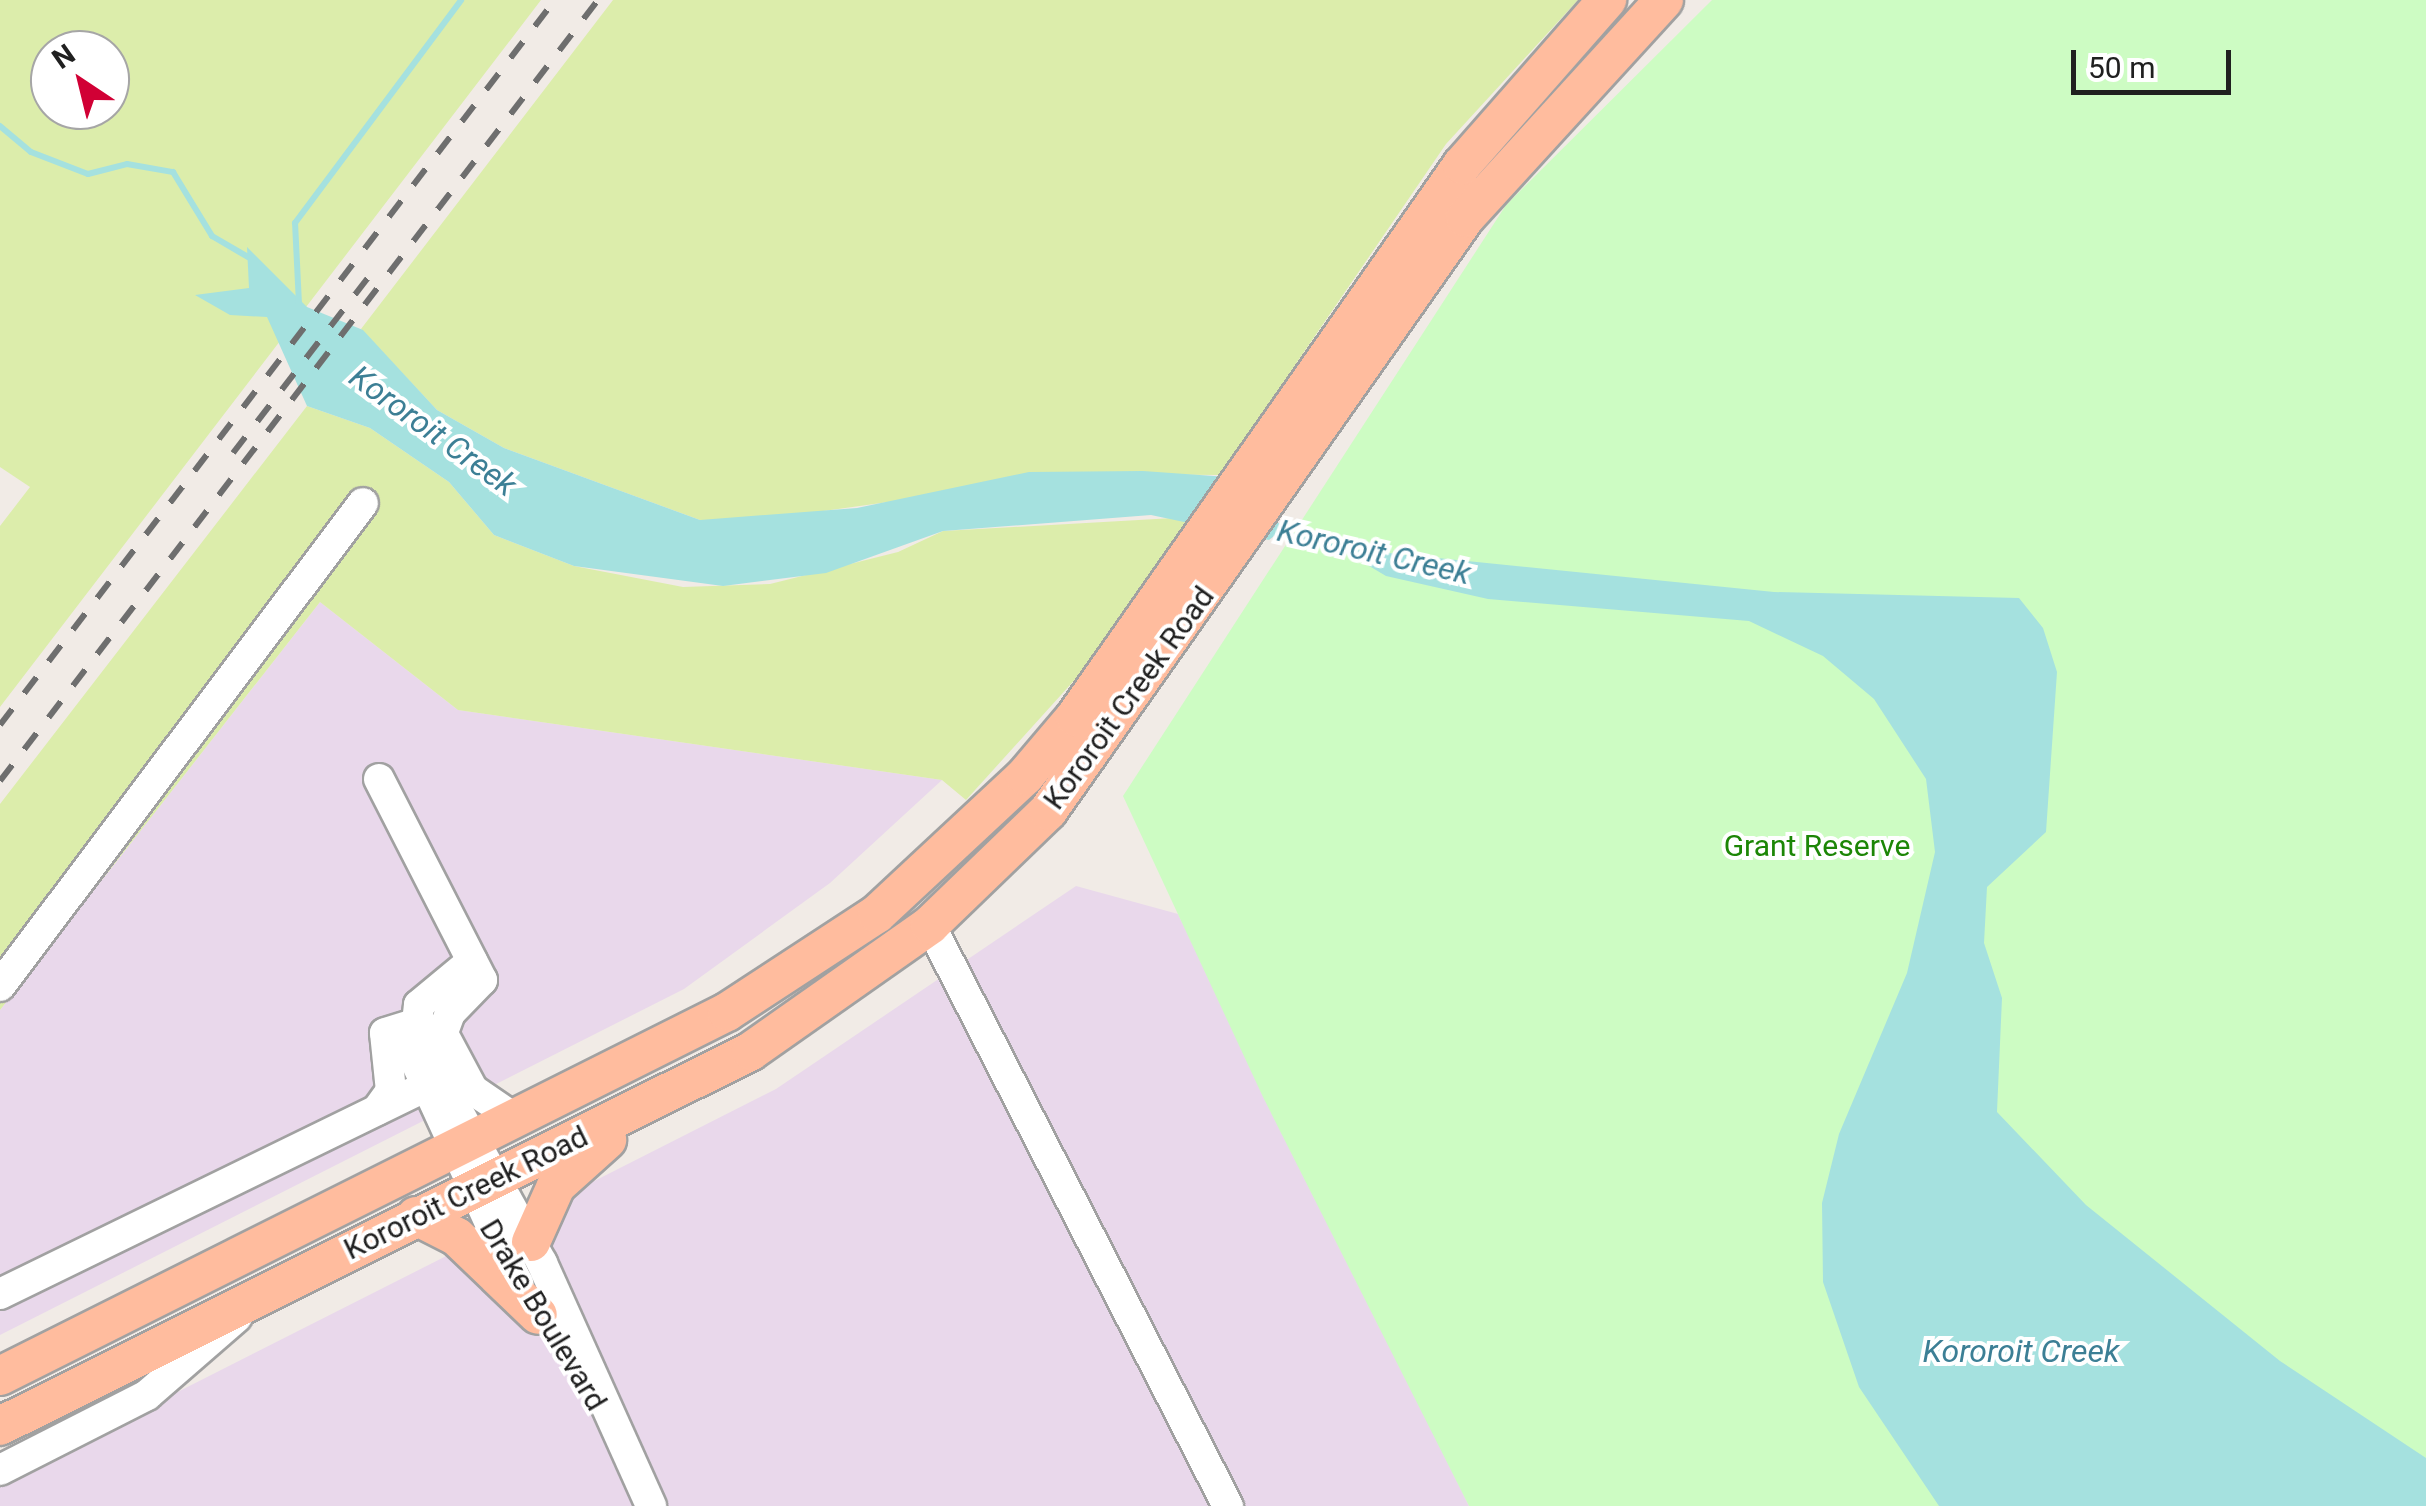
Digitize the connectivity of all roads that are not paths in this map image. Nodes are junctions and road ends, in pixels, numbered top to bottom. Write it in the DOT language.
graph roads {
  1 [pos="1607,0"];
  2 [pos="1664,0"];
  3 [pos="363,503"];
  4 [pos="1187,590"];
  5 [pos="379,779"];
  6 [pos="930,925"];
  7 [pos="477,971"];
  8 [pos="0,986"];
  9 [pos="410,1025"];
  10 [pos="442,1032"];
  11 [pos="432,1084"];
  12 [pos="678,1089"];
  13 [pos="376,1110"];
  14 [pos="514,1118"];
  15 [pos="461,1144"];
  16 [pos="484,1184"];
  17 [pos="416,1216"];
  18 [pos="530,1242"];
  19 [pos="0,1294"];
  20 [pos="261,1294"];
  21 [pos="538,1315"];
  22 [pos="0,1376"];
  23 [pos="0,1426"];
  24 [pos="611,1426"];
  25 [pos="0,1470"];
  26 [pos="651,1506"];
  27 [pos="1228,1506"];
  1 -- 4 [label="main road, Kororoit Creek Road"];
  2 -- 4 [label="main road, Kororoit Creek Road"];
  3 -- 8 [label="street"];
  4 -- 6 [label="main road, Kororoit Creek Road"];
  4 -- 14 [label="main road, Kororoit Creek Road"];
  5 -- 7 [label="street"];
  6 -- 12 [label="main road, Kororoit Creek Road"];
  6 -- 27 [label="street"];
  7 -- 9 [label="street"];
  7 -- 10 [label="street"];
  9 -- 10 [label="street"];
  9 -- 11 [label="street"];
  9 -- 13 [label="street"];
  10 -- 11 [label="street"];
  10 -- 14 [label="street"];
  11 -- 13 [label="street"];
  11 -- 15 [label="street, Drake Boulevard"];
  12 -- 16 [label="main road, Kororoit Creek Road"];
  12 -- 18 [label="main road"];
  13 -- 19 [label="street"];
  14 -- 15 [label="main road, Kororoit Creek Road"];
  15 -- 16 [label="street, Drake Boulevard"];
  15 -- 22 [label="main road, Kororoit Creek Road"];
  16 -- 17 [label="main road, Kororoit Creek Road"];
  16 -- 18 [label="street, Drake Boulevard"];
  16 -- 21 [label="street, Drake Boulevard"];
  17 -- 20 [label="main road, Kororoit Creek Road"];
  17 -- 21 [label="main road"];
  18 -- 24 [label="street, Drake Boulevard"];
  20 -- 23 [label="main road, Kororoit Creek Road"];
  20 -- 25 [label="street"];
  21 -- 24 [label="street, Drake Boulevard"];
  24 -- 26 [label="street, Drake Boulevard"];
}
